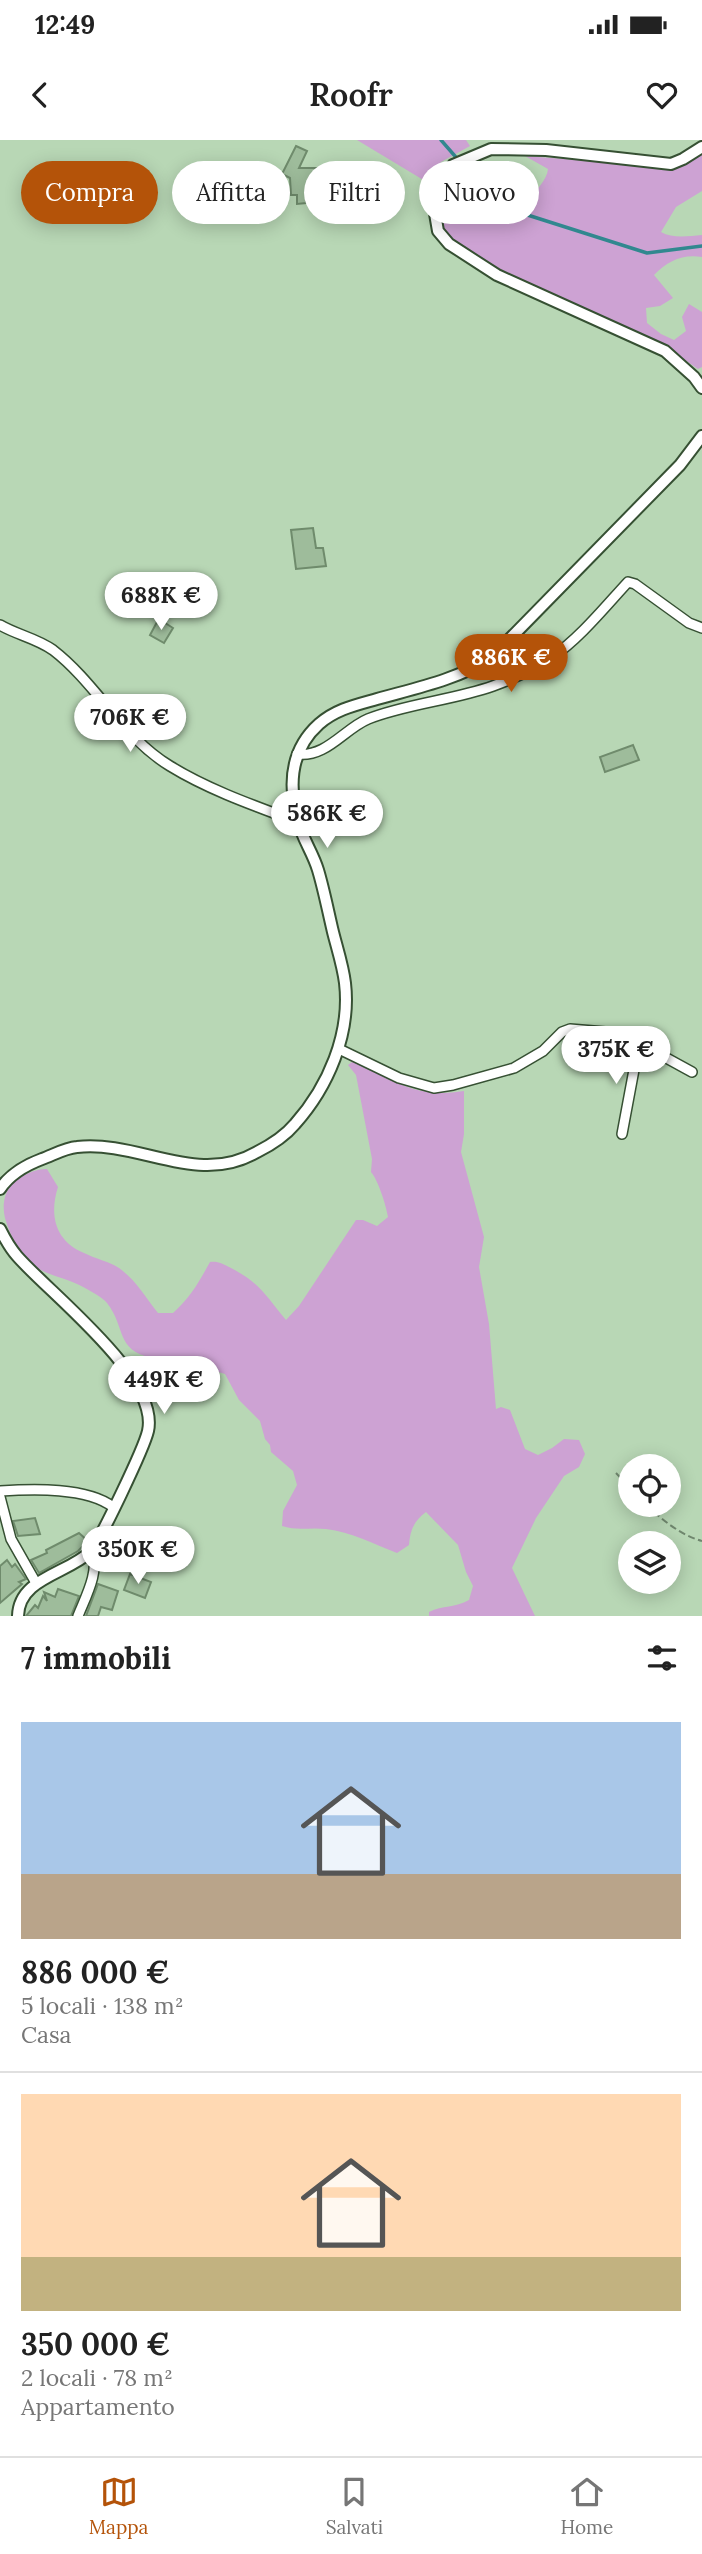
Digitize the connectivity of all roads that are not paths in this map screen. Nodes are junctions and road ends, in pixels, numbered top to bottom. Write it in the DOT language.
graph roads {
  1 [pos="702,147"];
  2 [pos="702,388"];
  3 [pos="702,436"];
  4 [pos="0,625"];
  5 [pos="702,628"];
  6 [pos="298,754"];
  7 [pos="298,822"];
  8 [pos="639,1043"];
  9 [pos="339,1049"];
  10 [pos="692,1072"];
  11 [pos="622,1134"];
  12 [pos="0,1189"];
  13 [pos="0,1229"];
  14 [pos="0,1491"];
  15 [pos="0,1497"];
  16 [pos="113,1507"];
  17 [pos="92,1550"];
  18 [pos="36,1583"];
  19 [pos="18,1616"];
  20 [pos="78,1616"];
  1 -- 2 [label="street"];
  3 -- 6 [label="street"];
  4 -- 7 [label="street"];
  5 -- 6 [label="street"];
  6 -- 7 [label="street"];
  7 -- 9 [label="street"];
  8 -- 9 [label="street"];
  8 -- 10 [label="street"];
  8 -- 11 [label="street"];
  9 -- 12 [label="street"];
  13 -- 16 [label="street"];
  14 -- 16 [label="street"];
  15 -- 18 [label="street"];
  16 -- 17 [label="street"];
  17 -- 18 [label="street"];
  17 -- 20 [label="street"];
  18 -- 19 [label="street"];
}
